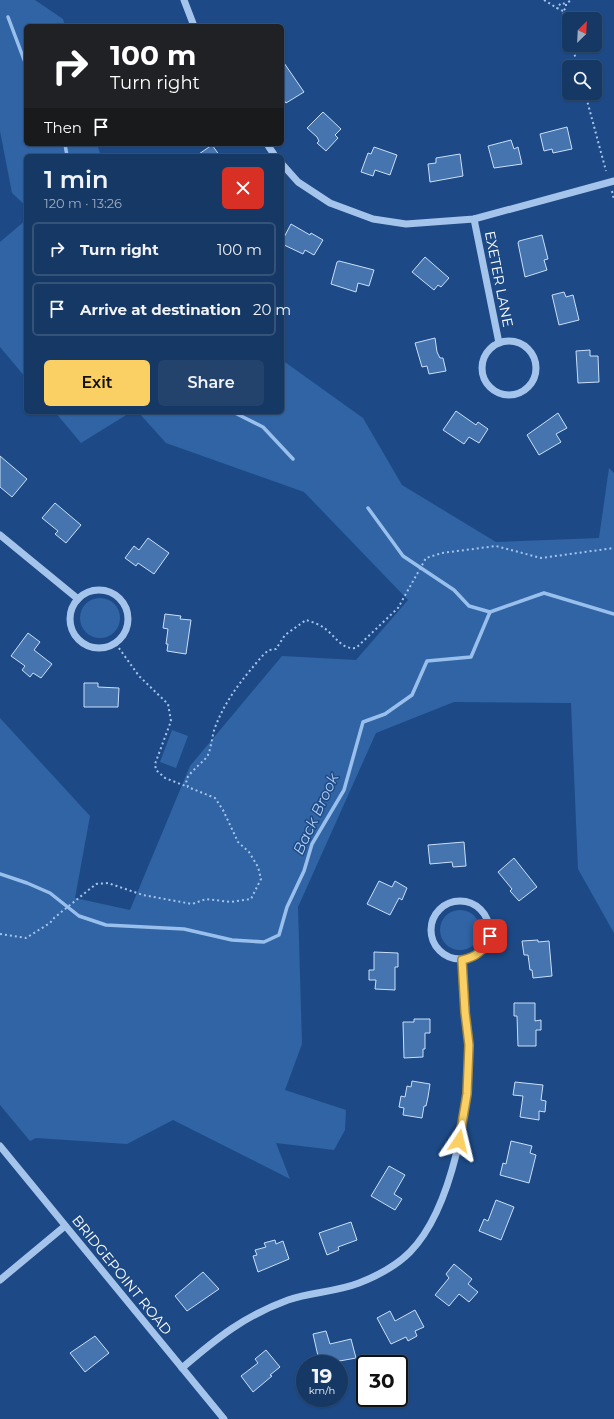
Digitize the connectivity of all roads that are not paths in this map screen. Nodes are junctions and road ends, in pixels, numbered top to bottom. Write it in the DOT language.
graph roads {
  1 [pos="184,0"];
  2 [pos="193,24"];
  3 [pos="284,166"];
  4 [pos="614,180"];
  5 [pos="474,219"];
  6 [pos="499,343"];
  7 [pos="0,535"];
  8 [pos="78,599"];
  9 [pos="462,960"];
  10 [pos="0,1146"];
  11 [pos="65,1226"];
  12 [pos="0,1280"];
  13 [pos="182,1368"];
  14 [pos="224,1419"];
  1 -- 2 [label="street"];
  3 -- 5 [label="street"];
  4 -- 5 [label="street"];
  5 -- 6 [label="street, EXETER LANE"];
  6 -- 6 [label="street, EXETER LANE"];
  7 -- 8 [label="street"];
  8 -- 8 [label="street"];
  9 -- 9 [label="street"];
  9 -- 13 [label="street"];
  10 -- 11 [label="street, BRIDGEPOINT ROAD"];
  11 -- 12 [label="street"];
  11 -- 13 [label="street, BRIDGEPOINT ROAD"];
  13 -- 14 [label="street, BRIDGEPOINT ROAD"];
}
